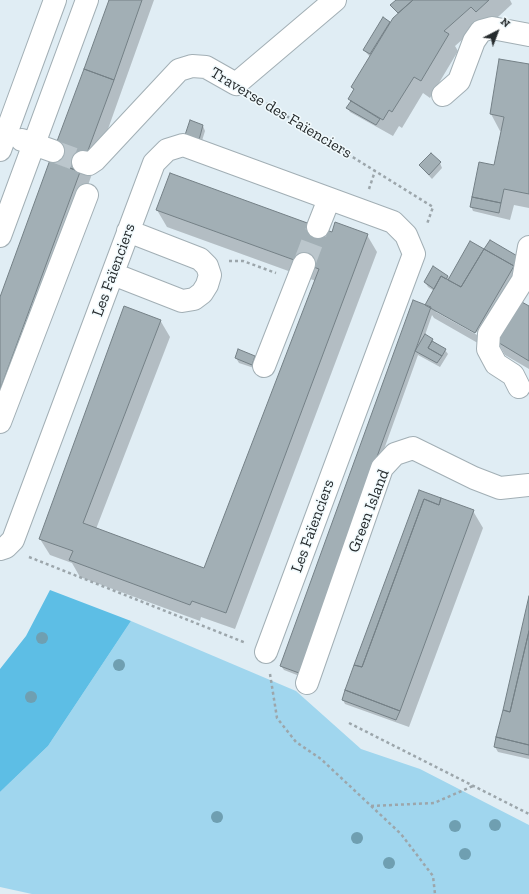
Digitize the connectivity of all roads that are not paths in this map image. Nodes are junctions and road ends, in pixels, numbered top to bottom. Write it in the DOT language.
graph roads {
  1 [pos="55,0"];
  2 [pos="87,0"];
  3 [pos="335,0"];
  4 [pos="528,29"];
  5 [pos="443,95"];
  6 [pos="2,139"];
  7 [pos="44,148"];
  8 [pos="83,162"];
  9 [pos="86,195"];
  10 [pos="329,199"];
  11 [pos="318,227"];
  12 [pos="128,231"];
  13 [pos="0,236"];
  14 [pos="529,247"];
  15 [pos="304,264"];
  16 [pos="113,274"];
  17 [pos="264,366"];
  18 [pos="519,387"];
  19 [pos="0,422"];
  20 [pos="529,485"];
  21 [pos="3,548"];
  22 [pos="266,652"];
  23 [pos="307,683"];
  1 -- 6 [label="street"];
  2 -- 7 [label="street"];
  3 -- 8 [label="street, Traverse des Faïenciers"];
  4 -- 5 [label="street"];
  6 -- 7 [label="street"];
  7 -- 13 [label="street"];
  9 -- 19 [label="street"];
  10 -- 11 [label="street"];
  10 -- 12 [label="street, Les Faïenciers"];
  10 -- 22 [label="street, Les Faïenciers"];
  12 -- 16 [label="street, Les Faïenciers"];
  12 -- 16 [label="street"];
  14 -- 18 [label="street"];
  15 -- 17 [label="street"];
  16 -- 21 [label="street, Les Faïenciers"];
  20 -- 23 [label="street, Green Island"];
}
